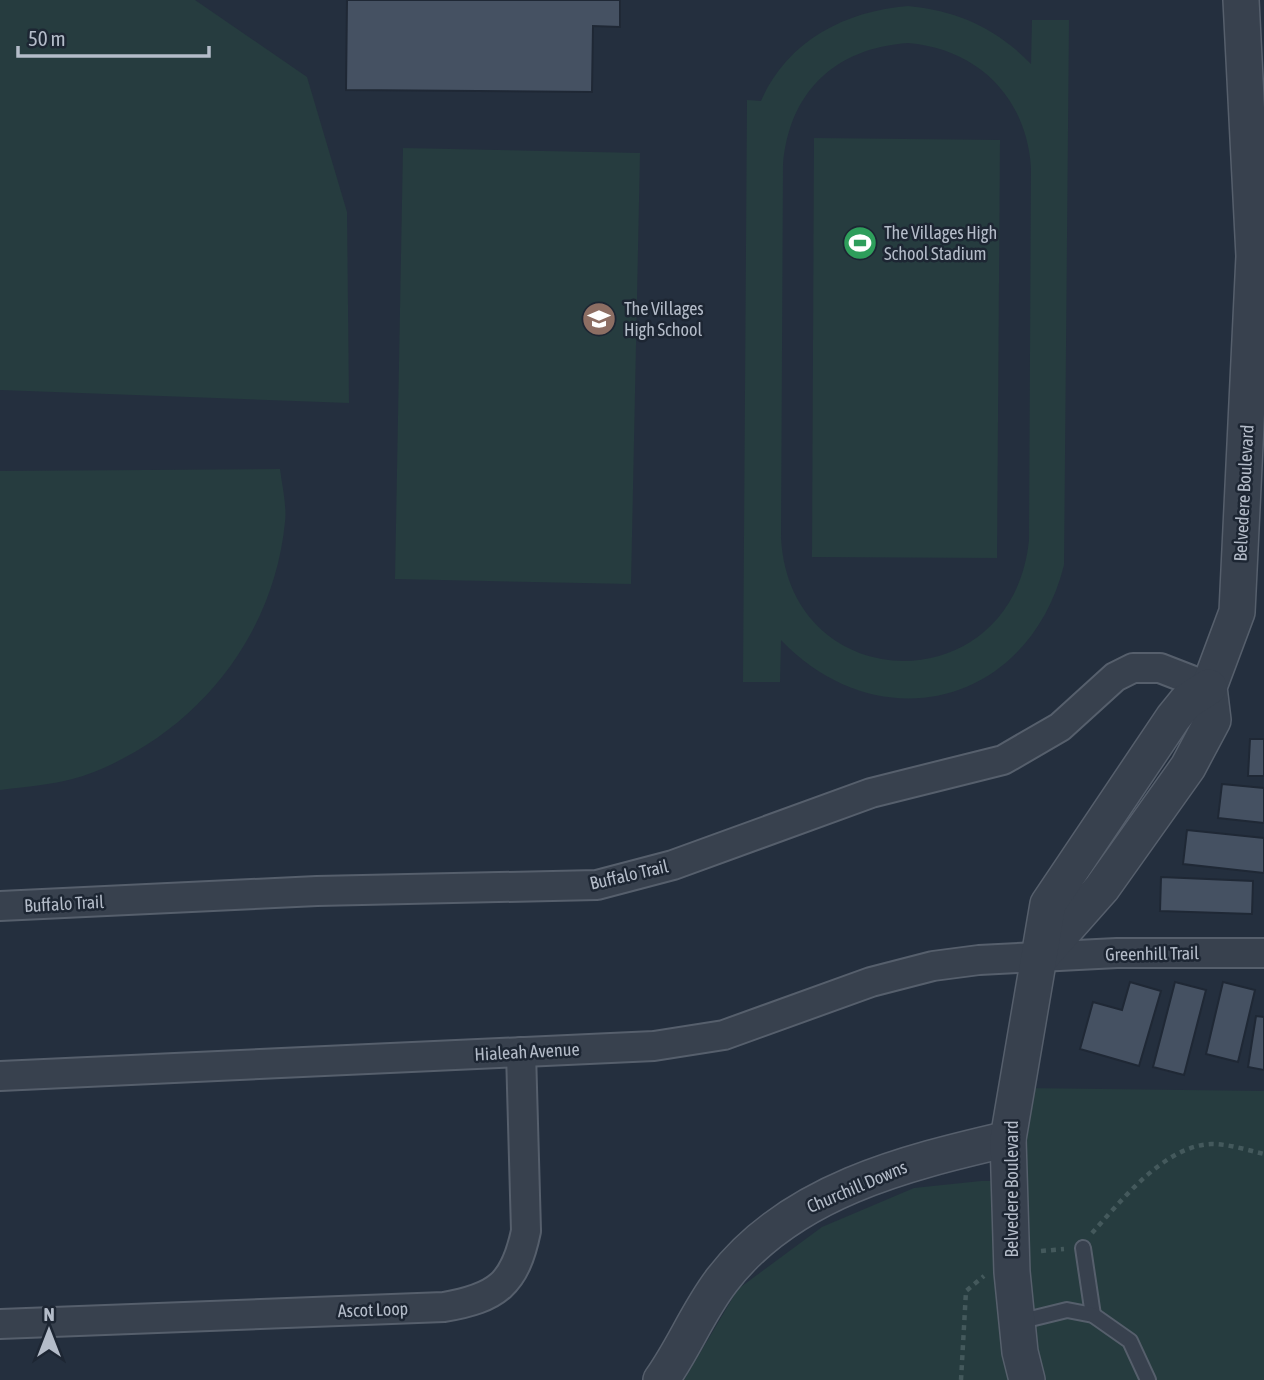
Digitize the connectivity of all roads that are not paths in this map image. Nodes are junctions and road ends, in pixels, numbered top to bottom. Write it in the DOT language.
graph roads {
  1 [pos="1241,0"];
  2 [pos="1209,687"];
  3 [pos="0,906"];
  4 [pos="1264,953"];
  5 [pos="1041,957"];
  6 [pos="521,1052"];
  7 [pos="0,1076"];
  8 [pos="1008,1139"];
  9 [pos="1083,1248"];
  10 [pos="1093,1315"];
  11 [pos="1017,1322"];
  12 [pos="0,1324"];
  13 [pos="661,1380"];
  14 [pos="1027,1380"];
  15 [pos="1148,1380"];
  1 -- 2 [label="street, Belvedere Boulevard"];
  2 -- 3 [label="street, Buffalo Trail"];
  2 -- 5 [label="street, Belvedere Boulevard"];
  4 -- 5 [label="street, Greenhill Trail"];
  5 -- 6 [label="street, Hialeah Avenue"];
  5 -- 8 [label="street, Belvedere Boulevard"];
  6 -- 7 [label="street, Hialeah Avenue"];
  6 -- 12 [label="street, Ascot Loop"];
  8 -- 11 [label="street, Belvedere Boulevard"];
  8 -- 13 [label="street, Churchill Downs"];
  9 -- 10 [label="lane"];
  10 -- 11 [label="lane"];
  10 -- 15 [label="lane"];
  11 -- 14 [label="street, Belvedere Boulevard"];
}
